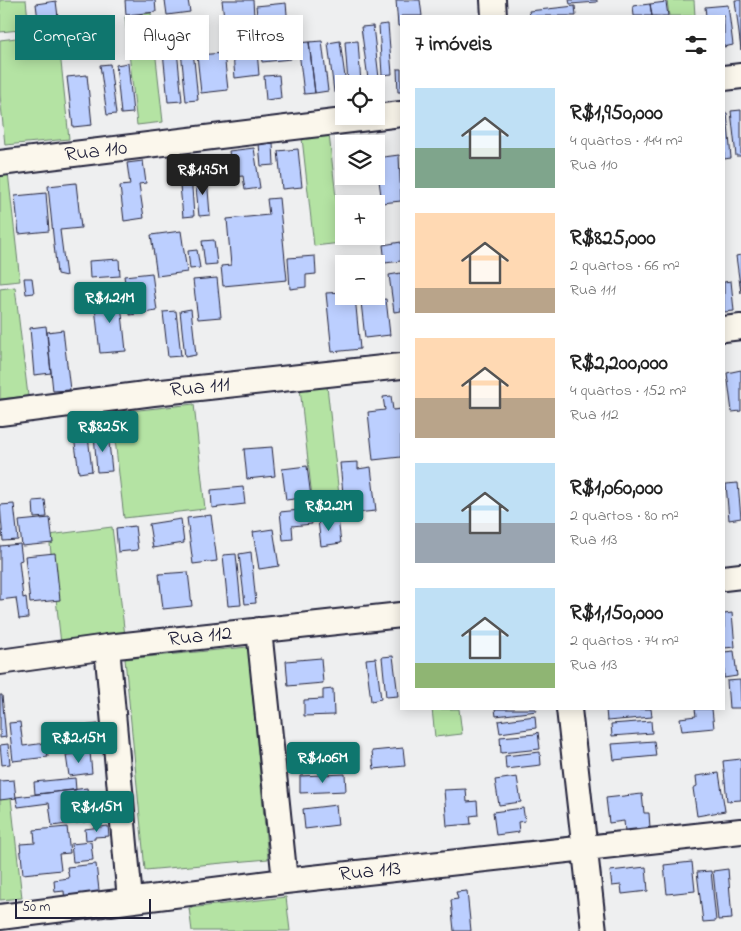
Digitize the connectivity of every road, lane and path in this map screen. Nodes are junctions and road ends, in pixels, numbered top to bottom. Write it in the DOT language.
graph roads {
  1 [pos="492,0"];
  2 [pos="494,15"];
  3 [pos="741,76"];
  4 [pos="725,78"];
  5 [pos="400,114"];
  6 [pos="0,163"];
  7 [pos="741,327"];
  8 [pos="725,328"];
  9 [pos="400,366"];
  10 [pos="0,413"];
  11 [pos="741,576"];
  12 [pos="725,578"];
  13 [pos="400,615"];
  14 [pos="259,630"];
  15 [pos="107,648"];
  16 [pos="0,662"];
  17 [pos="569,710"];
  18 [pos="741,831"];
  19 [pos="584,848"];
  20 [pos="284,882"];
  21 [pos="130,900"];
  22 [pos="0,917"];
  23 [pos="594,931"];
  1 -- 2 [label="street"];
  3 -- 4 [label="street"];
  5 -- 6 [label="street, Rua 110"];
  7 -- 8 [label="street"];
  9 -- 10 [label="street, Rua 111"];
  11 -- 12 [label="street"];
  13 -- 14 [label="street, Rua 112"];
  14 -- 15 [label="street, Rua 112"];
  14 -- 20 [label="street"];
  15 -- 16 [label="street, Rua 112"];
  15 -- 21 [label="street"];
  17 -- 19 [label="street"];
  18 -- 19 [label="street, Rua 113"];
  19 -- 20 [label="street, Rua 113"];
  19 -- 23 [label="street"];
  20 -- 21 [label="street, Rua 113"];
  21 -- 22 [label="street, Rua 113"];
}
